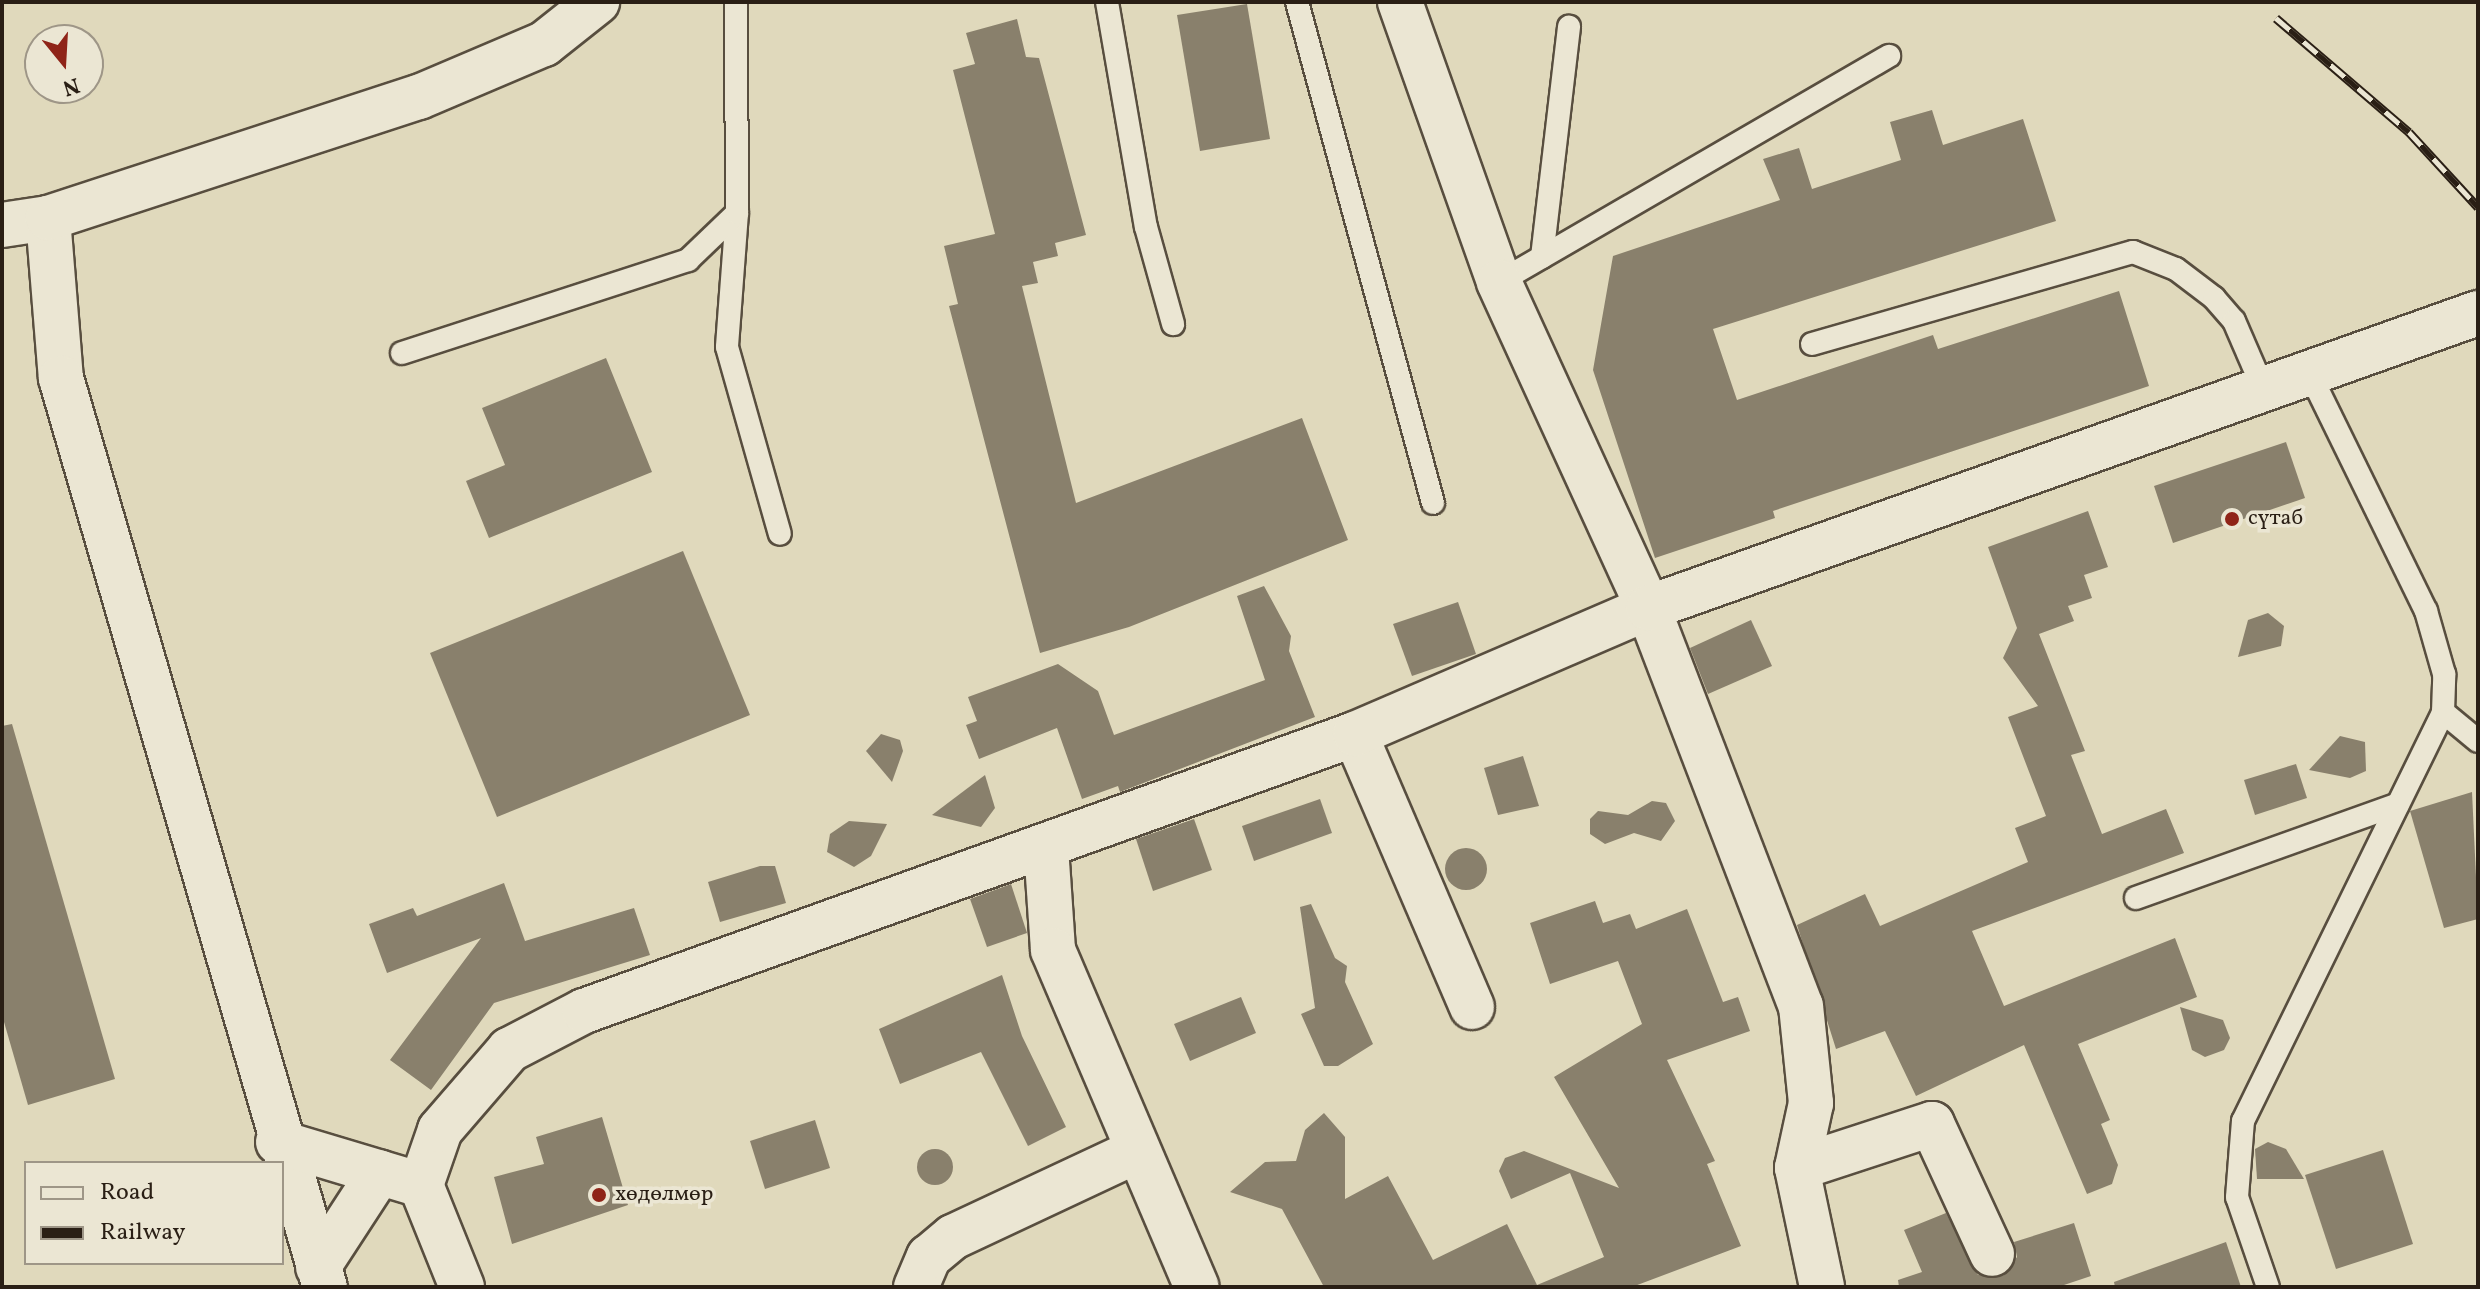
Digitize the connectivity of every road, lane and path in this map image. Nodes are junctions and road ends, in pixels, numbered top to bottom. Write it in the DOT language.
graph roads {
  1 [pos="597,2"];
  2 [pos="736,2"];
  3 [pos="1107,2"];
  4 [pos="1297,2"];
  5 [pos="1400,2"];
  6 [pos="1569,27"];
  7 [pos="1889,56"];
  8 [pos="737,213"];
  9 [pos="48,218"];
  10 [pos="2,225"];
  11 [pos="1542,257"];
  12 [pos="1499,282"];
  13 [pos="2478,313"];
  14 [pos="1173,324"];
  15 [pos="1812,344"];
  16 [pos="402,353"];
  17 [pos="2309,372"];
  18 [pos="2263,388"];
  19 [pos="1433,503"];
  20 [pos="780,534"];
  21 [pos="1648,608"];
  22 [pos="2443,712"];
  23 [pos="1355,734"];
  24 [pos="2478,741"];
  25 [pos="2398,804"];
  26 [pos="1046,847"];
  27 [pos="2136,898"];
  28 [pos="1472,1007"];
  29 [pos="278,1142"];
  30 [pos="1137,1151"];
  31 [pos="1797,1168"];
  32 [pos="380,1172"];
  33 [pos="421,1185"];
  34 [pos="1992,1254"];
  35 [pos="322,1277"];
  36 [pos="462,1287"];
  37 [pos="916,1287"];
  38 [pos="1197,1287"];
  39 [pos="1822,1287"];
  40 [pos="2268,1287"];
  1 -- 9 [label="street"];
  2 -- 8 [label="lane"];
  3 -- 14 [label="lane"];
  4 -- 19 [label="lane"];
  5 -- 12 [label="street"];
  6 -- 11 [label="lane"];
  7 -- 11 [label="lane"];
  8 -- 16 [label="lane"];
  8 -- 20 [label="lane"];
  9 -- 10 [label="street"];
  9 -- 29 [label="street"];
  11 -- 12 [label="lane"];
  12 -- 21 [label="street"];
  13 -- 17 [label="street"];
  15 -- 18 [label="lane"];
  17 -- 18 [label="street"];
  17 -- 22 [label="lane"];
  18 -- 21 [label="street"];
  21 -- 23 [label="street"];
  21 -- 31 [label="street"];
  22 -- 24 [label="lane"];
  22 -- 25 [label="lane"];
  23 -- 26 [label="street"];
  23 -- 28 [label="street"];
  25 -- 27 [label="lane"];
  25 -- 40 [label="lane"];
  26 -- 30 [label="street"];
  26 -- 33 [label="street"];
  29 -- 32 [label="street"];
  29 -- 35 [label="street"];
  30 -- 37 [label="street"];
  30 -- 38 [label="street"];
  31 -- 34 [label="street"];
  31 -- 39 [label="street"];
  32 -- 33 [label="street"];
  32 -- 35 [label="street"];
  33 -- 36 [label="street"];
}
